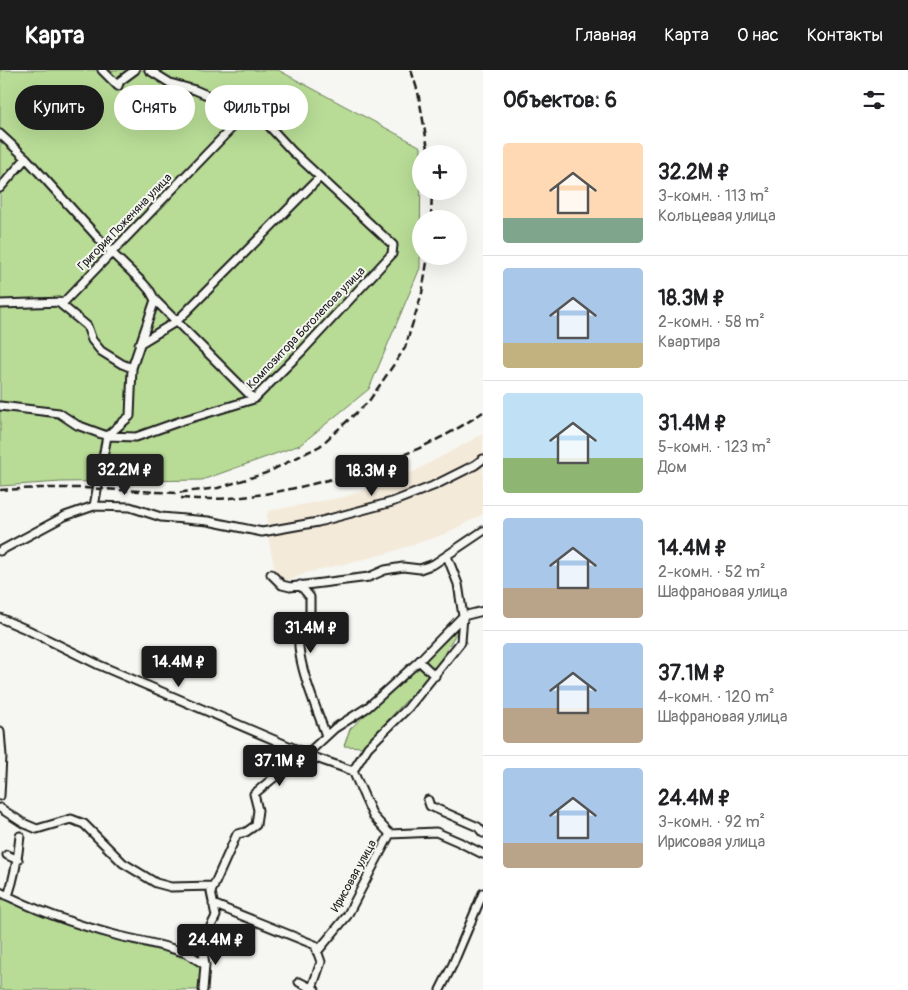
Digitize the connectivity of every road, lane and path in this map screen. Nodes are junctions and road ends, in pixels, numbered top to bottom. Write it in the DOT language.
graph roads {
  1 [pos="102,70"];
  2 [pos="135,70"];
  3 [pos="149,70"];
  4 [pos="205,94"];
  5 [pos="230,130"];
  6 [pos="273,130"];
  7 [pos="0,134"];
  8 [pos="26,158"];
  9 [pos="320,177"];
  10 [pos="0,188"];
  11 [pos="111,252"];
  12 [pos="155,300"];
  13 [pos="58,302"];
  14 [pos="0,304"];
  15 [pos="177,321"];
  16 [pos="139,344"];
  17 [pos="132,368"];
  18 [pos="254,399"];
  19 [pos="0,406"];
  20 [pos="106,436"];
  21 [pos="483,459"];
  22 [pos="94,506"];
  23 [pos="483,531"];
  24 [pos="0,551"];
  25 [pos="447,556"];
  26 [pos="271,574"];
  27 [pos="300,585"];
  28 [pos="483,610"];
  29 [pos="463,616"];
  30 [pos="0,618"];
  31 [pos="419,661"];
  32 [pos="435,676"];
  33 [pos="0,731"];
  34 [pos="326,736"];
  35 [pos="307,754"];
  36 [pos="353,771"];
  37 [pos="0,796"];
  38 [pos="428,800"];
  39 [pos="0,808"];
  40 [pos="483,833"];
  41 [pos="390,834"];
  42 [pos="20,836"];
  43 [pos="483,854"];
  44 [pos="6,855"];
  45 [pos="18,860"];
  46 [pos="214,886"];
  47 [pos="0,892"];
  48 [pos="482,895"];
  49 [pos="8,896"];
  50 [pos="213,904"];
  51 [pos="317,952"];
  52 [pos="206,965"];
  53 [pos="299,982"];
  54 [pos="314,989"];
  55 [pos="203,990"];
  56 [pos="440,990"];
  1 -- 2 [label="street"];
  3 -- 4 [label="street"];
  5 -- 11 [label="street, Григория Поженяна улица"];
  6 -- 9 [label="street"];
  7 -- 8 [label="street"];
  8 -- 10 [label="street"];
  8 -- 11 [label="street"];
  9 -- 15 [label="street"];
  9 -- 18 [label="street, Композитора Боголепова улица"];
  11 -- 12 [label="street"];
  11 -- 13 [label="street, Григория Поженяна улица"];
  12 -- 15 [label="street"];
  12 -- 16 [label="street"];
  13 -- 14 [label="street"];
  13 -- 17 [label="street"];
  15 -- 16 [label="street"];
  15 -- 18 [label="street"];
  16 -- 17 [label="street"];
  17 -- 20 [label="street"];
  18 -- 20 [label="street, Композитора Боголепова улица"];
  19 -- 20 [label="street, Композитора Боголепова улица"];
  20 -- 22 [label="street"];
  21 -- 22 [label="street"];
  22 -- 24 [label="street"];
  23 -- 25 [label="street"];
  25 -- 27 [label="street"];
  25 -- 29 [label="street"];
  26 -- 27 [label="street"];
  27 -- 34 [label="street"];
  28 -- 29 [label="street"];
  29 -- 31 [label="street"];
  29 -- 32 [label="street"];
  30 -- 35 [label="street"];
  31 -- 32 [label="street"];
  31 -- 34 [label="street"];
  32 -- 36 [label="street"];
  33 -- 37 [label="street"];
  34 -- 35 [label="street"];
  35 -- 36 [label="street"];
  35 -- 46 [label="street"];
  36 -- 41 [label="street"];
  38 -- 40 [label="street"];
  39 -- 46 [label="street"];
  41 -- 43 [label="street"];
  41 -- 51 [label="street, Ирисовая улица"];
  42 -- 45 [label="street"];
  44 -- 45 [label="street"];
  45 -- 49 [label="street"];
  46 -- 50 [label="street"];
  47 -- 49 [label="street"];
  48 -- 56 [label="street"];
  49 -- 52 [label="street"];
  50 -- 51 [label="street"];
  50 -- 52 [label="street"];
  51 -- 54 [label="street"];
  52 -- 55 [label="street"];
  53 -- 54 [label="street"];
}
